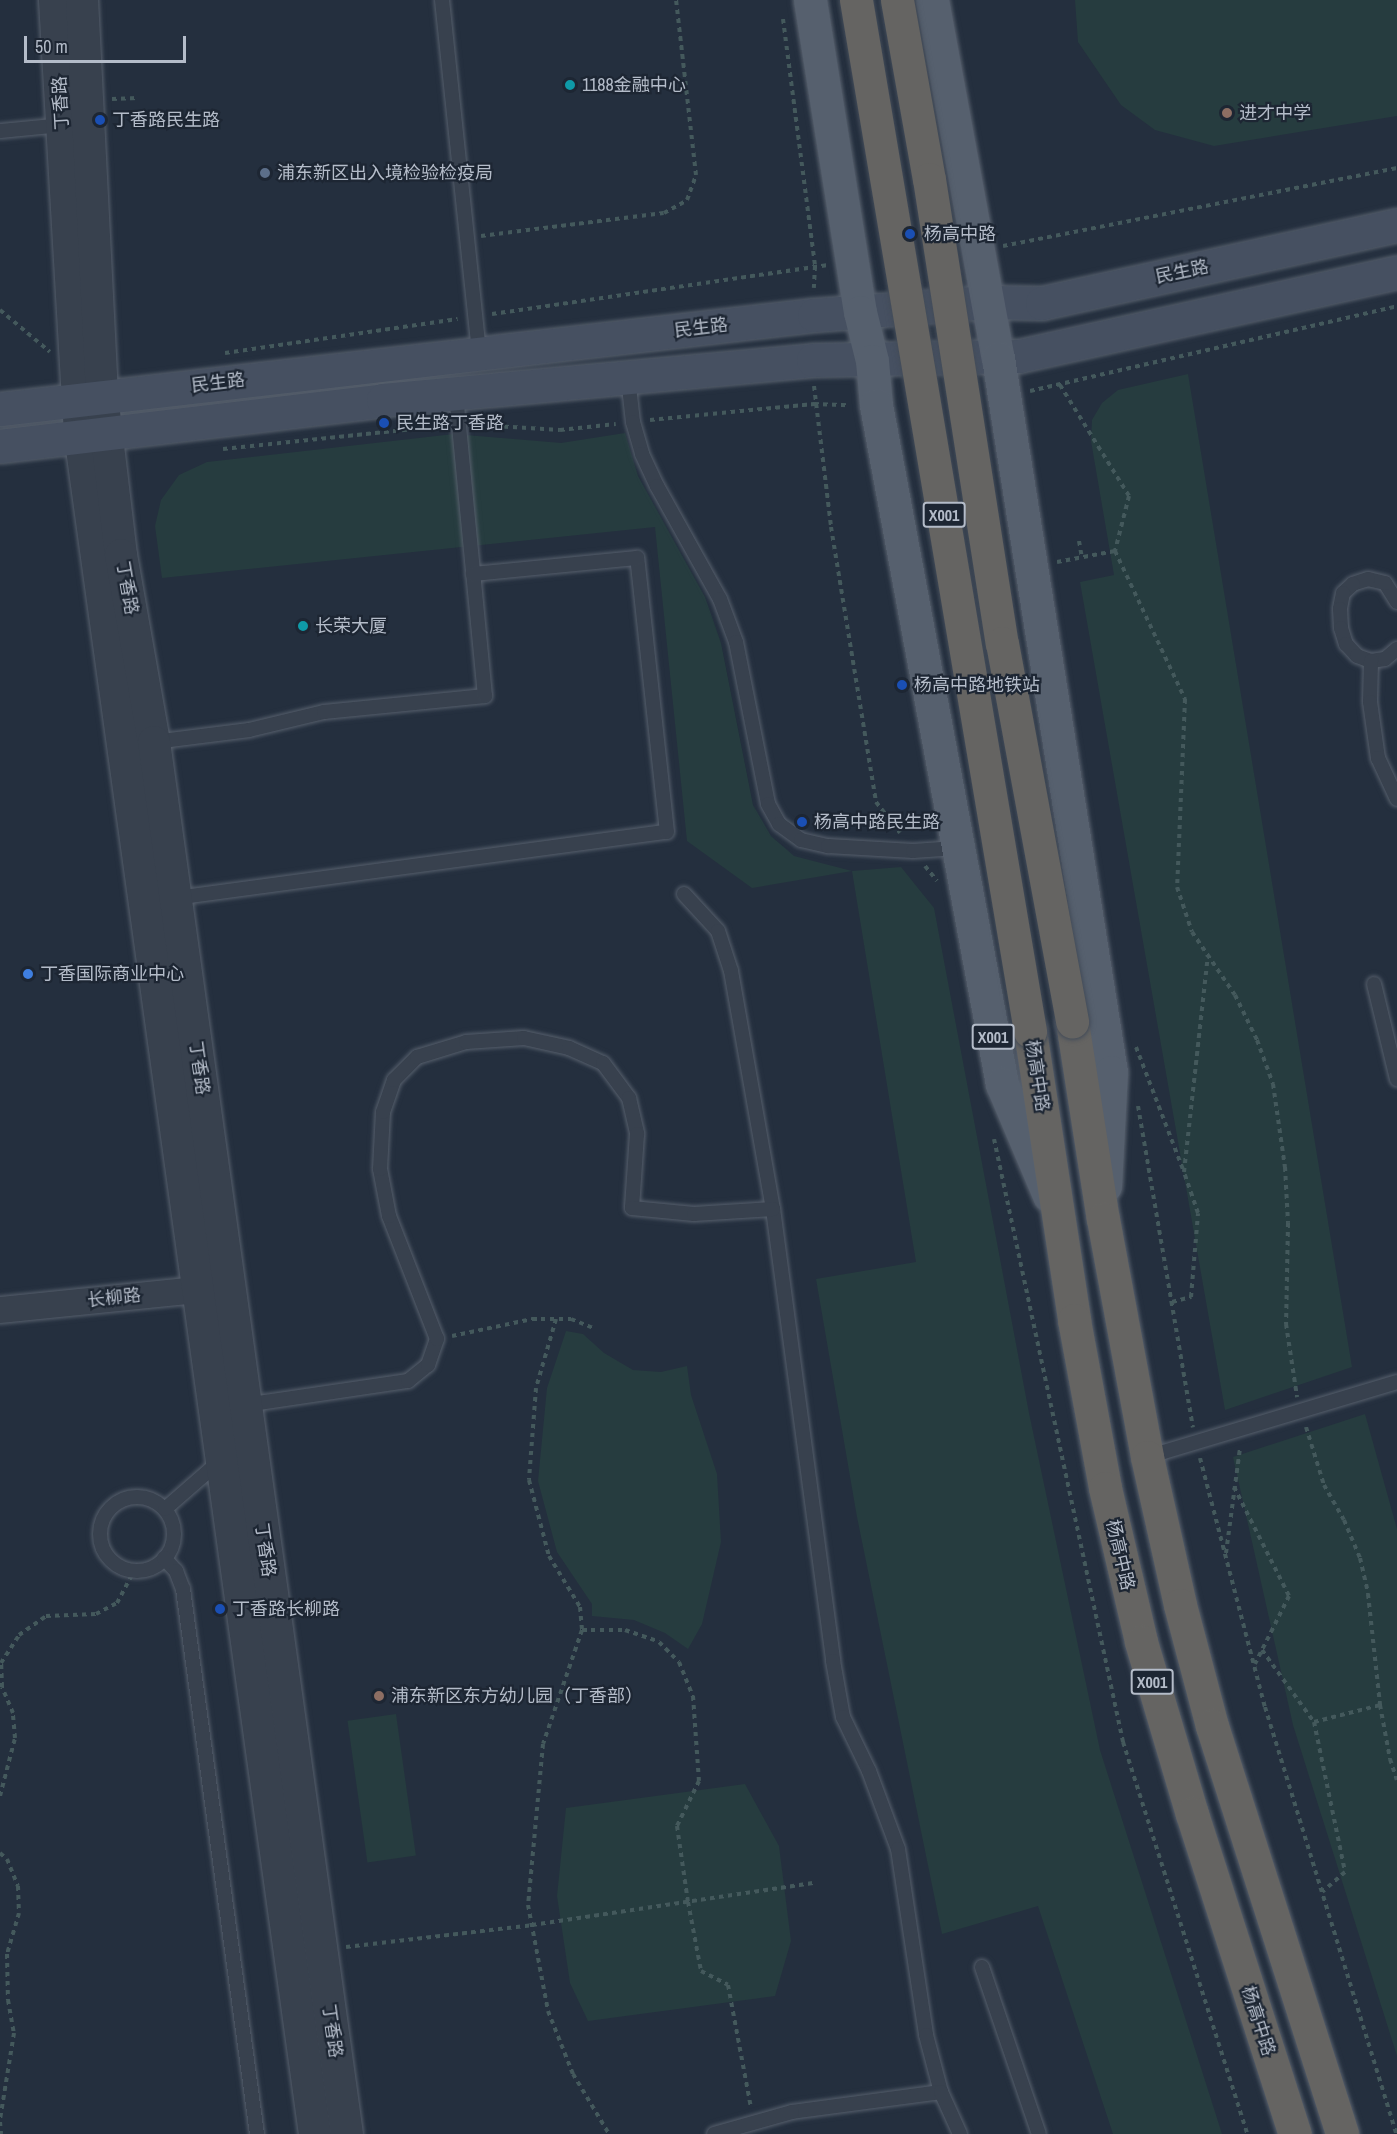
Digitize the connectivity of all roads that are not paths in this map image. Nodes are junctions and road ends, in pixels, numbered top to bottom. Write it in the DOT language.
graph roads {
  1 [pos="55,0"];
  2 [pos="82,0"];
  3 [pos="442,0"];
  4 [pos="855,0"];
  5 [pos="897,0"];
  6 [pos="932,0"];
  7 [pos="796,6"];
  8 [pos="62,125"];
  9 [pos="0,131"];
  10 [pos="1397,225"];
  11 [pos="1397,272"];
  12 [pos="988,302"];
  13 [pos="860,312"];
  14 [pos="479,353"];
  15 [pos="1008,357"];
  16 [pos="872,361"];
  17 [pos="628,378"];
  18 [pos="86,390"];
  19 [pos="0,409"];
  20 [pos="458,409"];
  21 [pos="93,434"];
  22 [pos="0,446"];
  23 [pos="473,574"];
  24 [pos="1397,602"];
  25 [pos="1397,649"];
  26 [pos="1371,661"];
  27 [pos="154,742"];
  28 [pos="1397,799"];
  29 [pos="957,848"];
  30 [pos="684,894"];
  31 [pos="176,898"];
  32 [pos="1374,984"];
  33 [pos="1397,1079"];
  34 [pos="773,1209"];
  35 [pos="1059,1217"];
  36 [pos="1103,1219"];
  37 [pos="214,1288"];
  38 [pos="0,1310"];
  39 [pos="1397,1382"];
  40 [pos="245,1405"];
  41 [pos="1147,1457"];
  42 [pos="223,1459"];
  43 [pos="165,1509"];
  44 [pos="164,1558"];
  45 [pos="982,1967"];
  46 [pos="941,2092"];
  47 [pos="1329,2096"];
  48 [pos="257,2134"];
  49 [pos="315,2134"];
  50 [pos="347,2134"];
  51 [pos="714,2134"];
  52 [pos="960,2134"];
  53 [pos="1039,2134"];
  54 [pos="1295,2134"];
  55 [pos="1342,2134"];
  56 [pos="1358,2134"];
  1 -- 8 [label="street, 丁香路"];
  2 -- 18 [label="street, 丁香路"];
  3 -- 14 [label="lane"];
  4 -- 35 [label="highway, 杨高中路 / X001, bridge"];
  5 -- 36 [label="highway, X001, bridge"];
  6 -- 12 [label="main road, X001"];
  7 -- 13 [label="main road, X001"];
  8 -- 9 [label="lane"];
  8 -- 18 [label="street, 丁香路"];
  10 -- 12 [label="main road, 民生路"];
  11 -- 15 [label="main road, 民生路"];
  12 -- 13 [label="main road, 民生路"];
  12 -- 15 [label="main road, X001"];
  13 -- 14 [label="main road, 民生路"];
  13 -- 16 [label="main road, X001"];
  14 -- 18 [label="main road, 民生路"];
  15 -- 16 [label="main road, 民生路"];
  15 -- 36 [label="main road, X001"];
  16 -- 17 [label="main road, 民生路"];
  16 -- 29 [label="main road, X001"];
  17 -- 20 [label="main road, 民生路"];
  17 -- 29 [label="lane"];
  18 -- 19 [label="main road, 民生路"];
  18 -- 21 [label="street, 丁香路"];
  20 -- 21 [label="main road, 民生路"];
  20 -- 23 [label="lane"];
  21 -- 22 [label="main road, 民生路"];
  21 -- 27 [label="street, 丁香路"];
  21 -- 37 [label="street, 丁香路"];
  23 -- 27 [label="lane"];
  23 -- 31 [label="lane"];
  24 -- 26 [label="lane"];
  25 -- 26 [label="lane"];
  26 -- 28 [label="lane"];
  27 -- 31 [label="street, 丁香路"];
  29 -- 35 [label="main road, X001"];
  30 -- 34 [label="lane"];
  31 -- 37 [label="street, 丁香路"];
  32 -- 33 [label="lane"];
  34 -- 40 [label="lane"];
  34 -- 46 [label="lane"];
  35 -- 54 [label="highway, 杨高中路 / X001"];
  36 -- 41 [label="highway, X001"];
  37 -- 38 [label="street, 长柳路"];
  37 -- 40 [label="street, 丁香路"];
  37 -- 42 [label="street, 丁香路"];
  39 -- 41 [label="lane"];
  40 -- 50 [label="street, 丁香路"];
  41 -- 47 [label="highway, X001"];
  42 -- 43 [label="lane"];
  42 -- 49 [label="street, 丁香路"];
  43 -- 44 [label="lane"];
  43 -- 44 [label="lane"];
  44 -- 48 [label="lane"];
  45 -- 53 [label="lane"];
  46 -- 51 [label="lane"];
  46 -- 52 [label="lane"];
  47 -- 55 [label="highway, X001"];
  47 -- 56 [label="main road, X001"];
}
